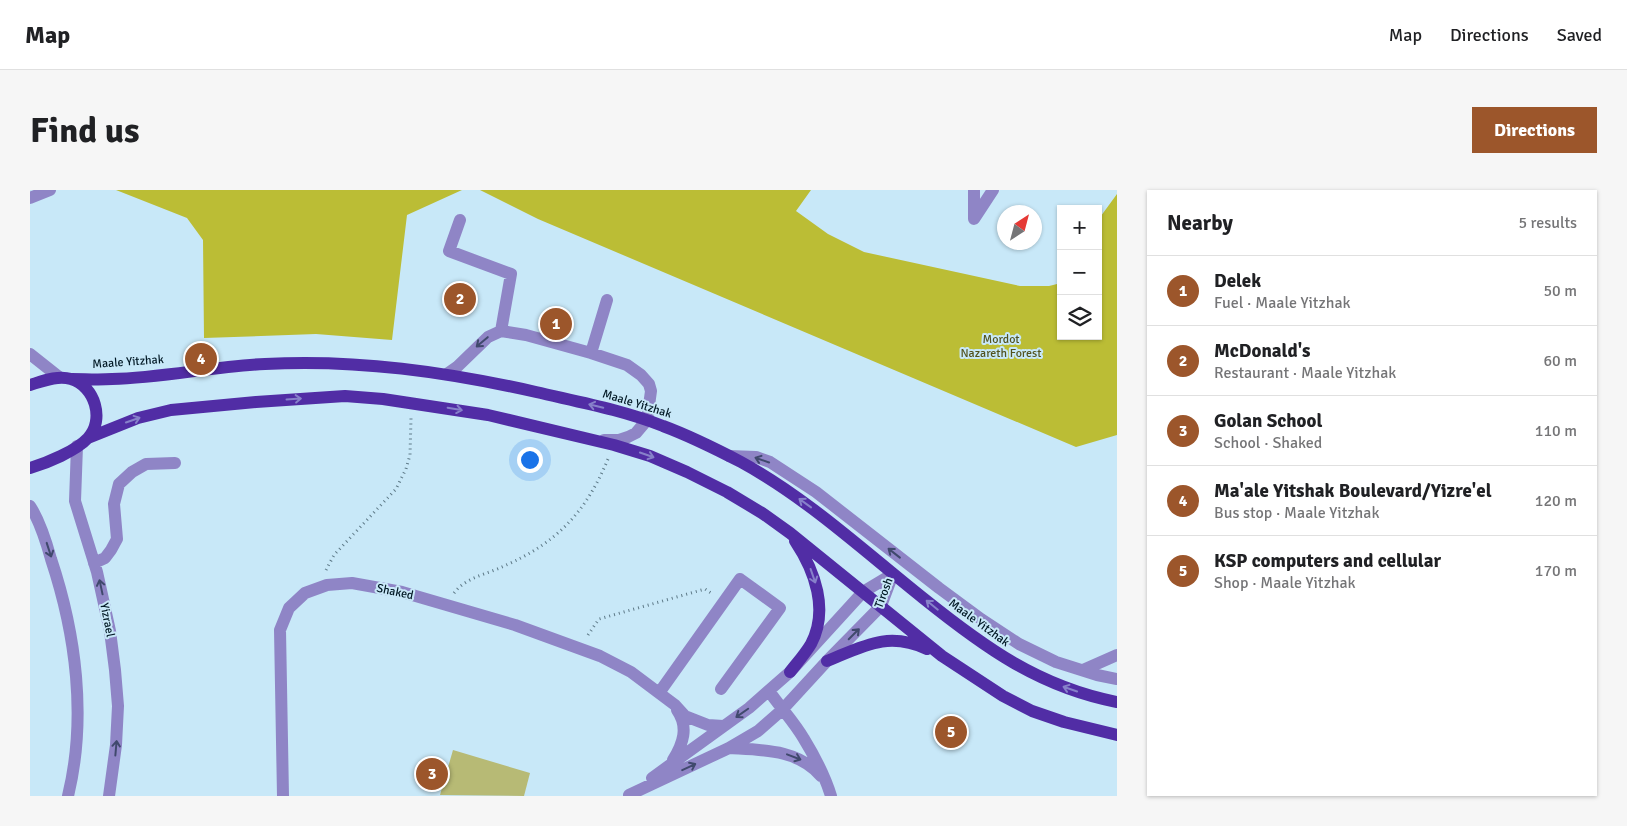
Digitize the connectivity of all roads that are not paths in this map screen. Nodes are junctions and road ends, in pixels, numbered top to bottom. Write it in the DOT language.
graph roads {
  1 [pos="50,190"];
  2 [pos="974,190"];
  3 [pos="993,190"];
  4 [pos="30,198"];
  5 [pos="460,220"];
  6 [pos="606,300"];
  7 [pos="502,331"];
  8 [pos="591,353"];
  9 [pos="30,354"];
  10 [pos="446,374"];
  11 [pos="66,378"];
  12 [pos="30,385"];
  13 [pos="647,420"];
  14 [pos="88,438"];
  15 [pos="596,440"];
  16 [pos="77,446"];
  17 [pos="729,456"];
  18 [pos="175,463"];
  19 [pos="30,468"];
  20 [pos="30,506"];
  21 [pos="790,533"];
  22 [pos="94,563"];
  23 [pos="892,574"];
  24 [pos="863,592"];
  25 [pos="881,606"];
  26 [pos="1117,655"];
  27 [pos="942,656"];
  28 [pos="827,661"];
  29 [pos="1083,670"];
  30 [pos="790,672"];
  31 [pos="1117,679"];
  32 [pos="721,689"];
  33 [pos="769,691"];
  34 [pos="659,694"];
  35 [pos="1117,702"];
  36 [pos="674,705"];
  37 [pos="782,710"];
  38 [pos="723,726"];
  39 [pos="1117,735"];
  40 [pos="729,748"];
  41 [pos="670,764"];
  42 [pos="827,783"];
  43 [pos="68,796"];
  44 [pos="109,796"];
  45 [pos="283,796"];
  46 [pos="628,796"];
  47 [pos="831,796"];
  1 -- 4 [label="street"];
  2 -- 3 [label="street"];
  5 -- 7 [label="street"];
  6 -- 8 [label="street"];
  7 -- 8 [label="street"];
  7 -- 10 [label="street, one-way"];
  8 -- 13 [label="street"];
  9 -- 11 [label="street"];
  10 -- 11 [label="main road, Maale Yitzhak"];
  13 -- 10 [label="main road, Maale Yitzhak, one-way"];
  11 -- 12 [label="main road, Maale Yitzhak"];
  11 -- 14 [label="main road"];
  13 -- 15 [label="street"];
  13 -- 17 [label="main road, Maale Yitzhak"];
  14 -- 15 [label="main road, one-way"];
  14 -- 16 [label="main road"];
  15 -- 21 [label="main road, one-way"];
  16 -- 19 [label="main road"];
  16 -- 22 [label="street, Yizrael"];
  23 -- 17 [label="main road, Maale Yitzhak, one-way"];
  29 -- 17 [label="street, one-way"];
  18 -- 22 [label="street"];
  20 -- 43 [label="street, one-way"];
  21 -- 24 [label="main road"];
  21 -- 30 [label="main road, one-way"];
  44 -- 22 [label="street, Yizrael, one-way"];
  23 -- 24 [label="street, Tirosh"];
  23 -- 25 [label="street, Tirosh"];
  35 -- 23 [label="main road, Maale Yitzhak, one-way"];
  24 -- 25 [label="main road"];
  24 -- 30 [label="street, Tirosh"];
  25 -- 27 [label="main road"];
  28 -- 25 [label="street, Tirosh, one-way"];
  26 -- 29 [label="street"];
  27 -- 28 [label="main road"];
  27 -- 39 [label="main road"];
  28 -- 37 [label="street, Tirosh"];
  29 -- 31 [label="street"];
  30 -- 33 [label="street, Tirosh"];
  32 -- 34 [label="street"];
  33 -- 37 [label="street"];
  33 -- 38 [label="street, Tirosh, one-way"];
  34 -- 36 [label="street, Shaked"];
  34 -- 45 [label="street, Shaked"];
  36 -- 38 [label="street, Shaked"];
  36 -- 41 [label="street, Shaked"];
  37 -- 40 [label="street, Tirosh"];
  37 -- 42 [label="street"];
  38 -- 41 [label="street, Tirosh"];
  40 -- 42 [label="street, one-way"];
  46 -- 40 [label="street, Tirosh, one-way"];
  41 -- 46 [label="street, Tirosh"];
  42 -- 47 [label="street"];
}
